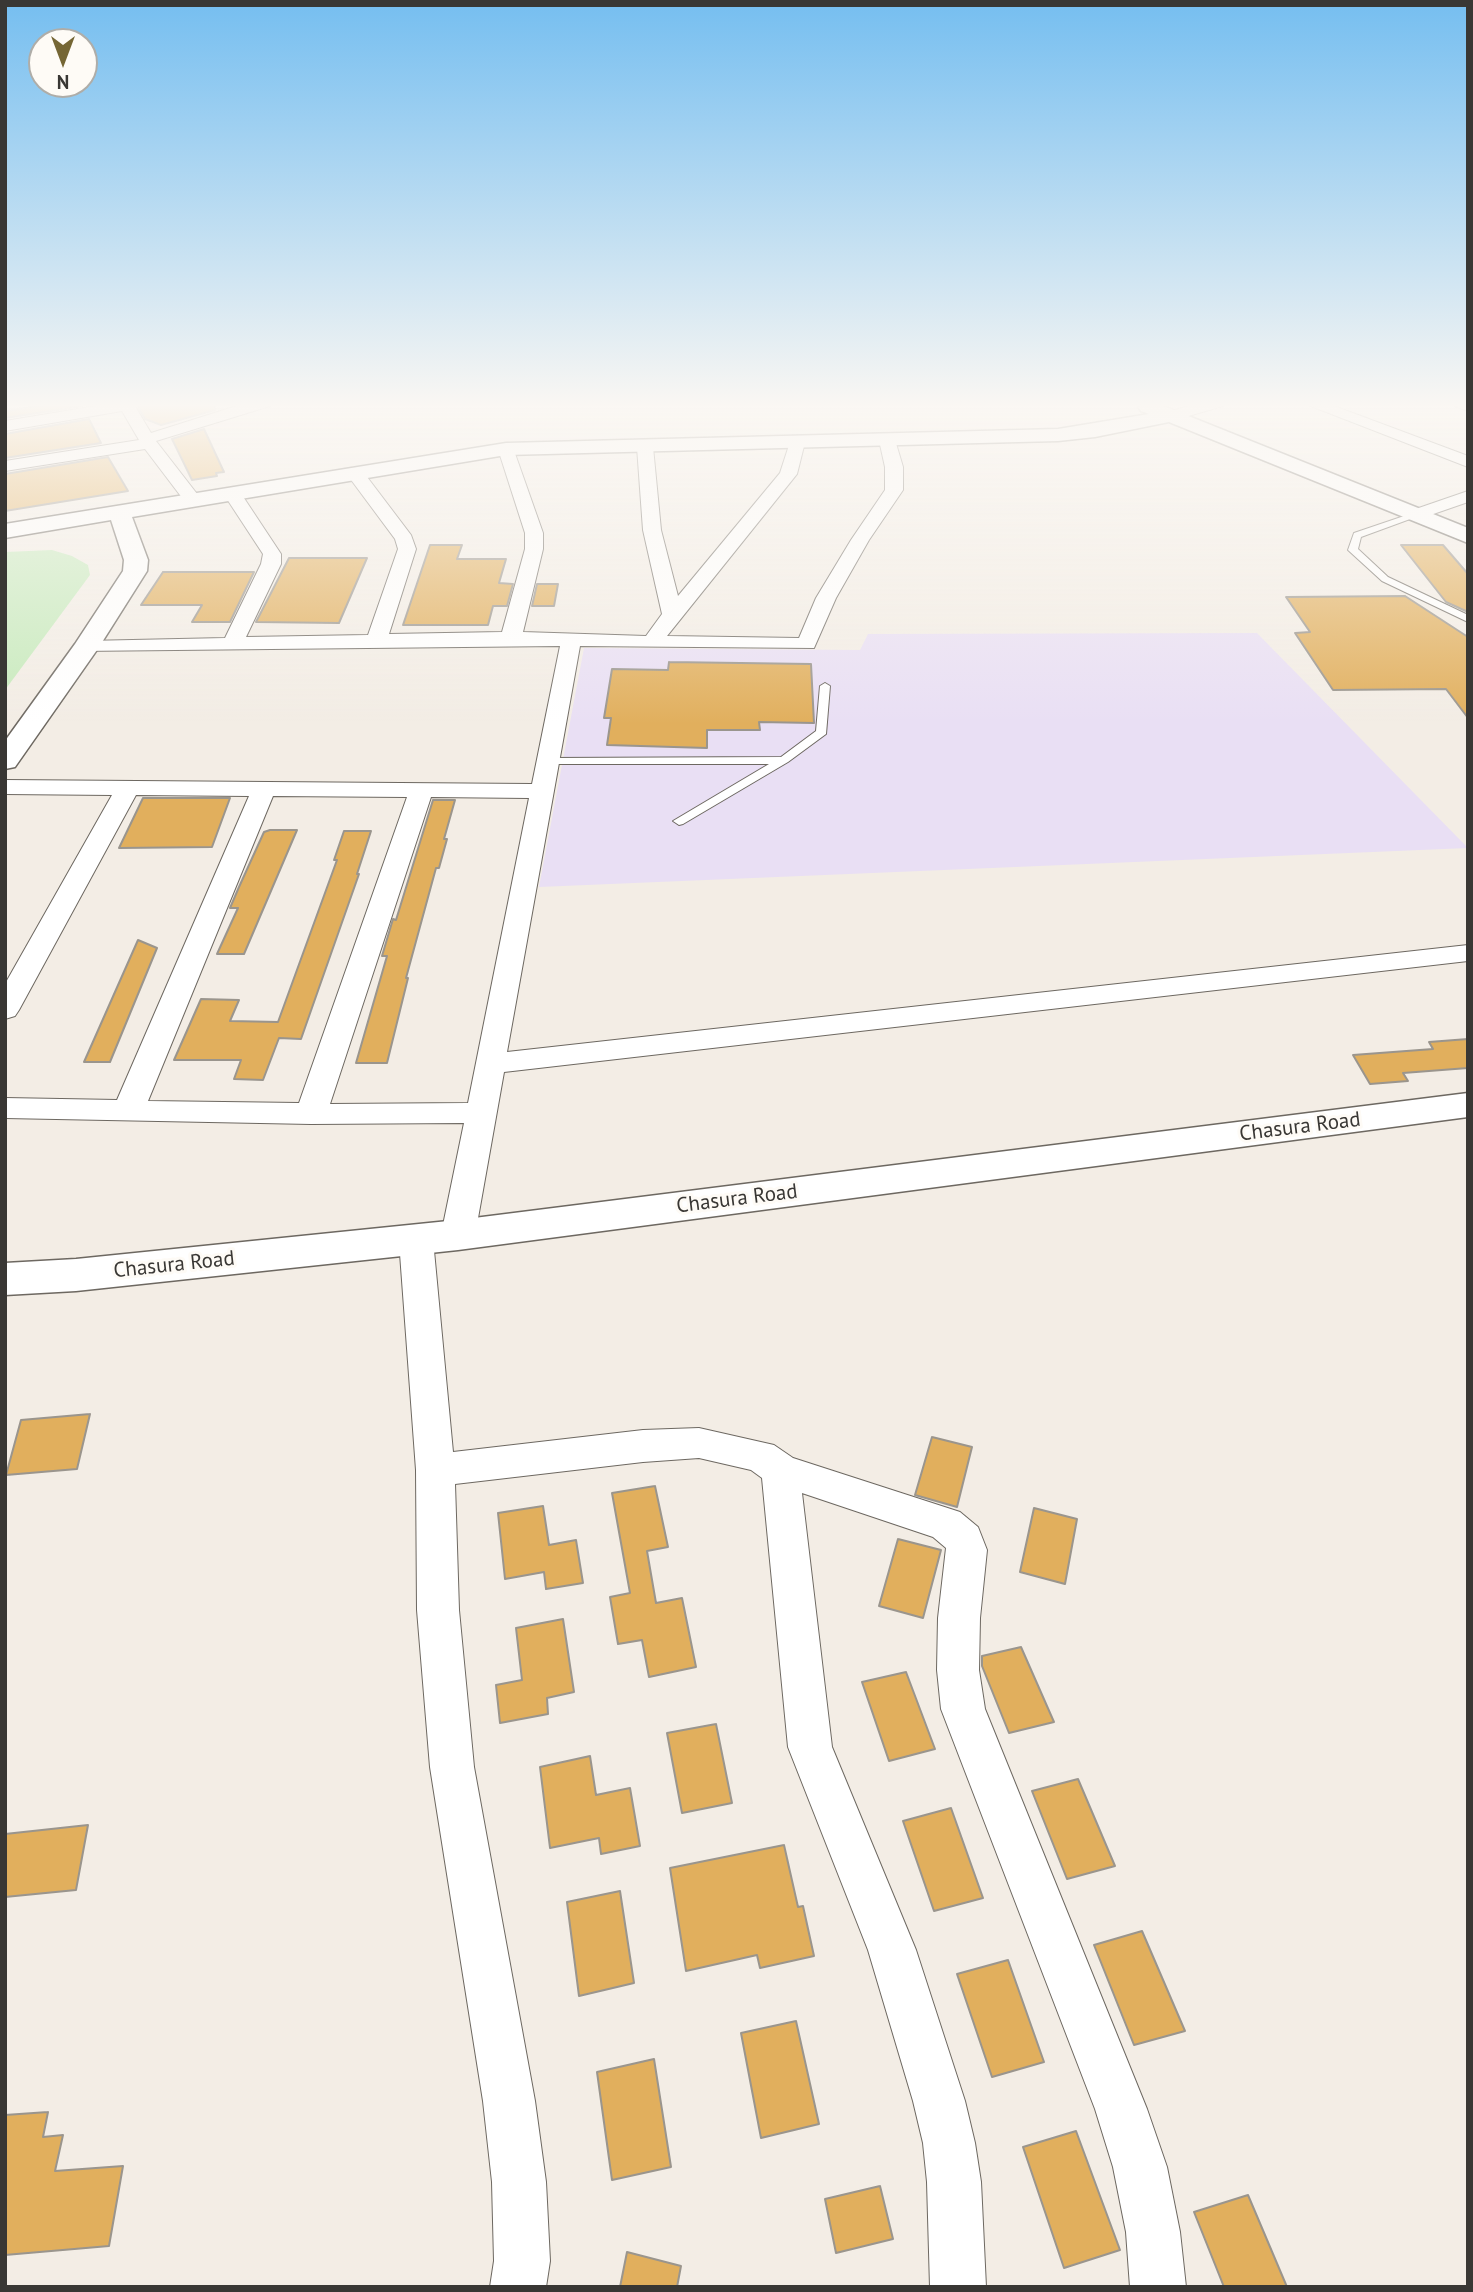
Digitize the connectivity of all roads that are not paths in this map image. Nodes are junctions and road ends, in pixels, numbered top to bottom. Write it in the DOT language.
graph roads {
  1 [pos="126,510"];
  2 [pos="243,510"];
  3 [pos="382,510"];
  4 [pos="526,510"];
  5 [pos="650,510"];
  6 [pos="759,510"];
  7 [pos="880,510"];
  8 [pos="1404,510"];
  9 [pos="1429,510"];
  10 [pos="120,511"];
  11 [pos="1416,515"];
  12 [pos="5,531"];
  13 [pos="1468,536"];
  14 [pos="672,614"];
  15 [pos="1468,619"];
  16 [pos="511,638"];
  17 [pos="377,640"];
  18 [pos="571,640"];
  19 [pos="233,642"];
  20 [pos="652,642"];
  21 [pos="86,647"];
  22 [pos="825,686"];
  23 [pos="784,760"];
  24 [pos="5,761"];
  25 [pos="549,761"];
  26 [pos="5,788"];
  27 [pos="128,788"];
  28 [pos="264,789"];
  29 [pos="421,790"];
  30 [pos="542,791"];
  31 [pos="679,821"];
  32 [pos="1468,953"];
  33 [pos="5,1010"];
  34 [pos="490,1064"];
  35 [pos="1468,1105"];
  36 [pos="5,1108"];
  37 [pos="128,1111"];
  38 [pos="482,1113"];
  39 [pos="311,1114"];
  40 [pos="437,1237"];
  41 [pos="5,1279"];
  42 [pos="435,1470"];
  43 [pos="780,1470"];
  44 [pos="518,2287"];
  45 [pos="958,2287"];
  46 [pos="1158,2287"];
  1 -- 10 [label="street"];
  2 -- 19 [label="street"];
  3 -- 17 [label="street"];
  4 -- 16 [label="street"];
  5 -- 14 [label="street"];
  6 -- 14 [label="street"];
  7 -- 20 [label="street"];
  8 -- 11 [label="street"];
  9 -- 11 [label="street"];
  10 -- 12 [label="street"];
  10 -- 21 [label="street"];
  11 -- 13 [label="street"];
  11 -- 15 [label="lane"];
  14 -- 20 [label="street"];
  16 -- 17 [label="street"];
  16 -- 18 [label="street"];
  17 -- 19 [label="street"];
  18 -- 20 [label="street"];
  18 -- 25 [label="street"];
  19 -- 21 [label="street"];
  21 -- 24 [label="street"];
  22 -- 23 [label="lane"];
  23 -- 25 [label="lane"];
  23 -- 31 [label="lane"];
  25 -- 30 [label="street"];
  26 -- 27 [label="street"];
  27 -- 28 [label="street"];
  27 -- 33 [label="street"];
  28 -- 29 [label="street"];
  28 -- 37 [label="street"];
  29 -- 30 [label="street"];
  29 -- 39 [label="street"];
  30 -- 34 [label="street"];
  32 -- 34 [label="street"];
  34 -- 38 [label="street"];
  35 -- 40 [label="street, Chasura Road"];
  36 -- 37 [label="street"];
  37 -- 39 [label="street"];
  38 -- 39 [label="street"];
  38 -- 40 [label="street"];
  40 -- 41 [label="street, Chasura Road"];
  40 -- 42 [label="street"];
  42 -- 43 [label="street"];
  42 -- 44 [label="street"];
  43 -- 45 [label="street"];
  43 -- 46 [label="street"];
}
